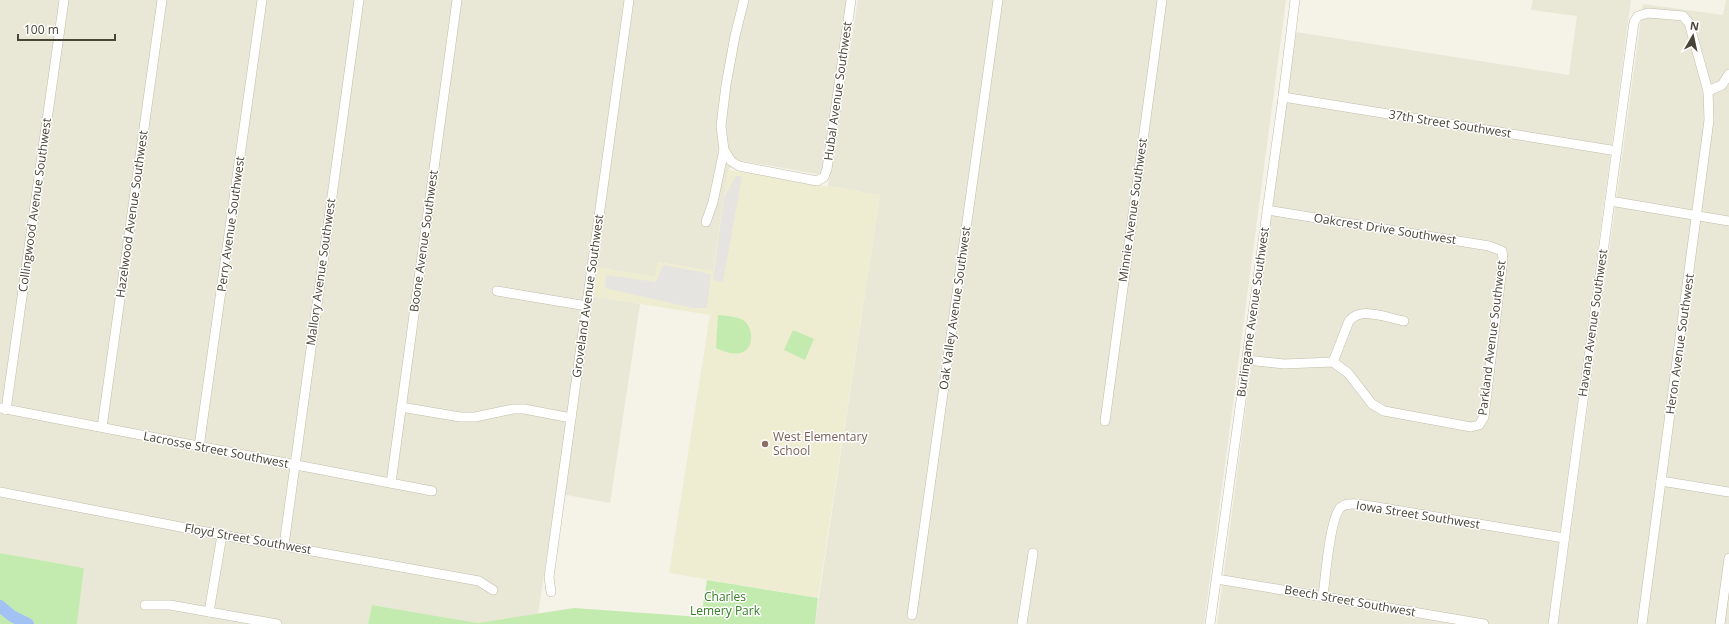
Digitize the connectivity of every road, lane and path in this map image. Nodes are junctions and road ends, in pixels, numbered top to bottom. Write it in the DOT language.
graph roads {
  1 [pos="64,0"];
  2 [pos="162,0"];
  3 [pos="262,0"];
  4 [pos="359,0"];
  5 [pos="457,0"];
  6 [pos="629,0"];
  7 [pos="744,0"];
  8 [pos="851,0"];
  9 [pos="998,0"];
  10 [pos="1162,0"];
  11 [pos="1295,0"];
  12 [pos="1634,22"];
  13 [pos="1729,74"];
  14 [pos="1708,91"];
  15 [pos="1284,97"];
  16 [pos="724,150"];
  17 [pos="1617,151"];
  18 [pos="1610,201"];
  19 [pos="1267,210"];
  20 [pos="1697,216"];
  21 [pos="1729,221"];
  22 [pos="706,222"];
  23 [pos="1502,251"];
  24 [pos="497,291"];
  25 [pos="587,306"];
  26 [pos="1404,321"];
  27 [pos="1247,360"];
  28 [pos="1333,362"];
  29 [pos="401,407"];
  30 [pos="3,409"];
  31 [pos="571,418"];
  32 [pos="1105,421"];
  33 [pos="102,427"];
  34 [pos="199,447"];
  35 [pos="294,466"];
  36 [pos="1661,481"];
  37 [pos="390,483"];
  38 [pos="432,491"];
  39 [pos="0,492"];
  40 [pos="1729,492"];
  41 [pos="222,535"];
  42 [pos="1564,538"];
  43 [pos="284,545"];
  44 [pos="1032,553"];
  45 [pos="1729,558"];
  46 [pos="1217,580"];
  47 [pos="493,590"];
  48 [pos="551,592"];
  49 [pos="1322,597"];
  50 [pos="145,605"];
  51 [pos="209,612"];
  52 [pos="912,615"];
  53 [pos="277,624"];
  54 [pos="1022,624"];
  55 [pos="1210,624"];
  56 [pos="1484,624"];
  57 [pos="1553,624"];
  58 [pos="1642,624"];
  59 [pos="1720,624"];
  1 -- 30 [label="street, Collingwood Avenue Southwest"];
  2 -- 33 [label="street, Hazelwood Avenue Southwest"];
  3 -- 34 [label="street, Perry Avenue Southwest"];
  4 -- 35 [label="street, Mallory Avenue Southwest"];
  5 -- 29 [label="street, Boone Avenue Southwest"];
  6 -- 25 [label="street, Groveland Avenue Southwest"];
  7 -- 16 [label="street"];
  8 -- 16 [label="street, Hubal Avenue Southwest"];
  9 -- 52 [label="street, Oak Valley Avenue Southwest"];
  10 -- 32 [label="street, Minnie Avenue Southwest"];
  11 -- 15 [label="street, Burlingame Avenue Southwest"];
  12 -- 14 [label="street, Heron Avenue Southwest"];
  12 -- 17 [label="street, Havana Avenue Southwest"];
  13 -- 14 [label="street"];
  14 -- 20 [label="street, Heron Avenue Southwest"];
  15 -- 17 [label="street, 37th Street Southwest"];
  15 -- 19 [label="street, Burlingame Avenue Southwest"];
  16 -- 22 [label="street"];
  17 -- 18 [label="street, Havana Avenue Southwest"];
  18 -- 20 [label="street"];
  18 -- 42 [label="street, Havana Avenue Southwest"];
  19 -- 23 [label="street, Oakcrest Drive Southwest"];
  19 -- 27 [label="street, Burlingame Avenue Southwest"];
  20 -- 21 [label="street"];
  20 -- 36 [label="street, Heron Avenue Southwest"];
  23 -- 28 [label="street, Parkland Avenue Southwest"];
  24 -- 25 [label="street"];
  25 -- 31 [label="street, Groveland Avenue Southwest"];
  26 -- 28 [label="street"];
  27 -- 28 [label="street"];
  27 -- 46 [label="street, Burlingame Avenue Southwest"];
  29 -- 31 [label="street"];
  29 -- 37 [label="street, Boone Avenue Southwest"];
  30 -- 33 [label="street, Lacrosse Street Southwest"];
  31 -- 48 [label="street, Groveland Avenue Southwest"];
  33 -- 34 [label="street, Lacrosse Street Southwest"];
  34 -- 35 [label="street, Lacrosse Street Southwest"];
  35 -- 37 [label="street, Lacrosse Street Southwest"];
  35 -- 43 [label="street, Mallory Avenue Southwest"];
  36 -- 40 [label="street"];
  36 -- 58 [label="street, Heron Avenue Southwest"];
  37 -- 38 [label="street, Lacrosse Street Southwest"];
  39 -- 41 [label="street, Floyd Street Southwest"];
  41 -- 43 [label="street, Floyd Street Southwest"];
  41 -- 51 [label="street"];
  42 -- 49 [label="street, Iowa Street Southwest"];
  42 -- 57 [label="street, Havana Avenue Southwest"];
  43 -- 47 [label="street, Floyd Street Southwest"];
  44 -- 54 [label="street"];
  45 -- 59 [label="street"];
  46 -- 49 [label="street, Beech Street Southwest"];
  46 -- 55 [label="street, Burlingame Avenue Southwest"];
  49 -- 56 [label="street, Beech Street Southwest"];
  50 -- 51 [label="street"];
  51 -- 53 [label="street"];
}
